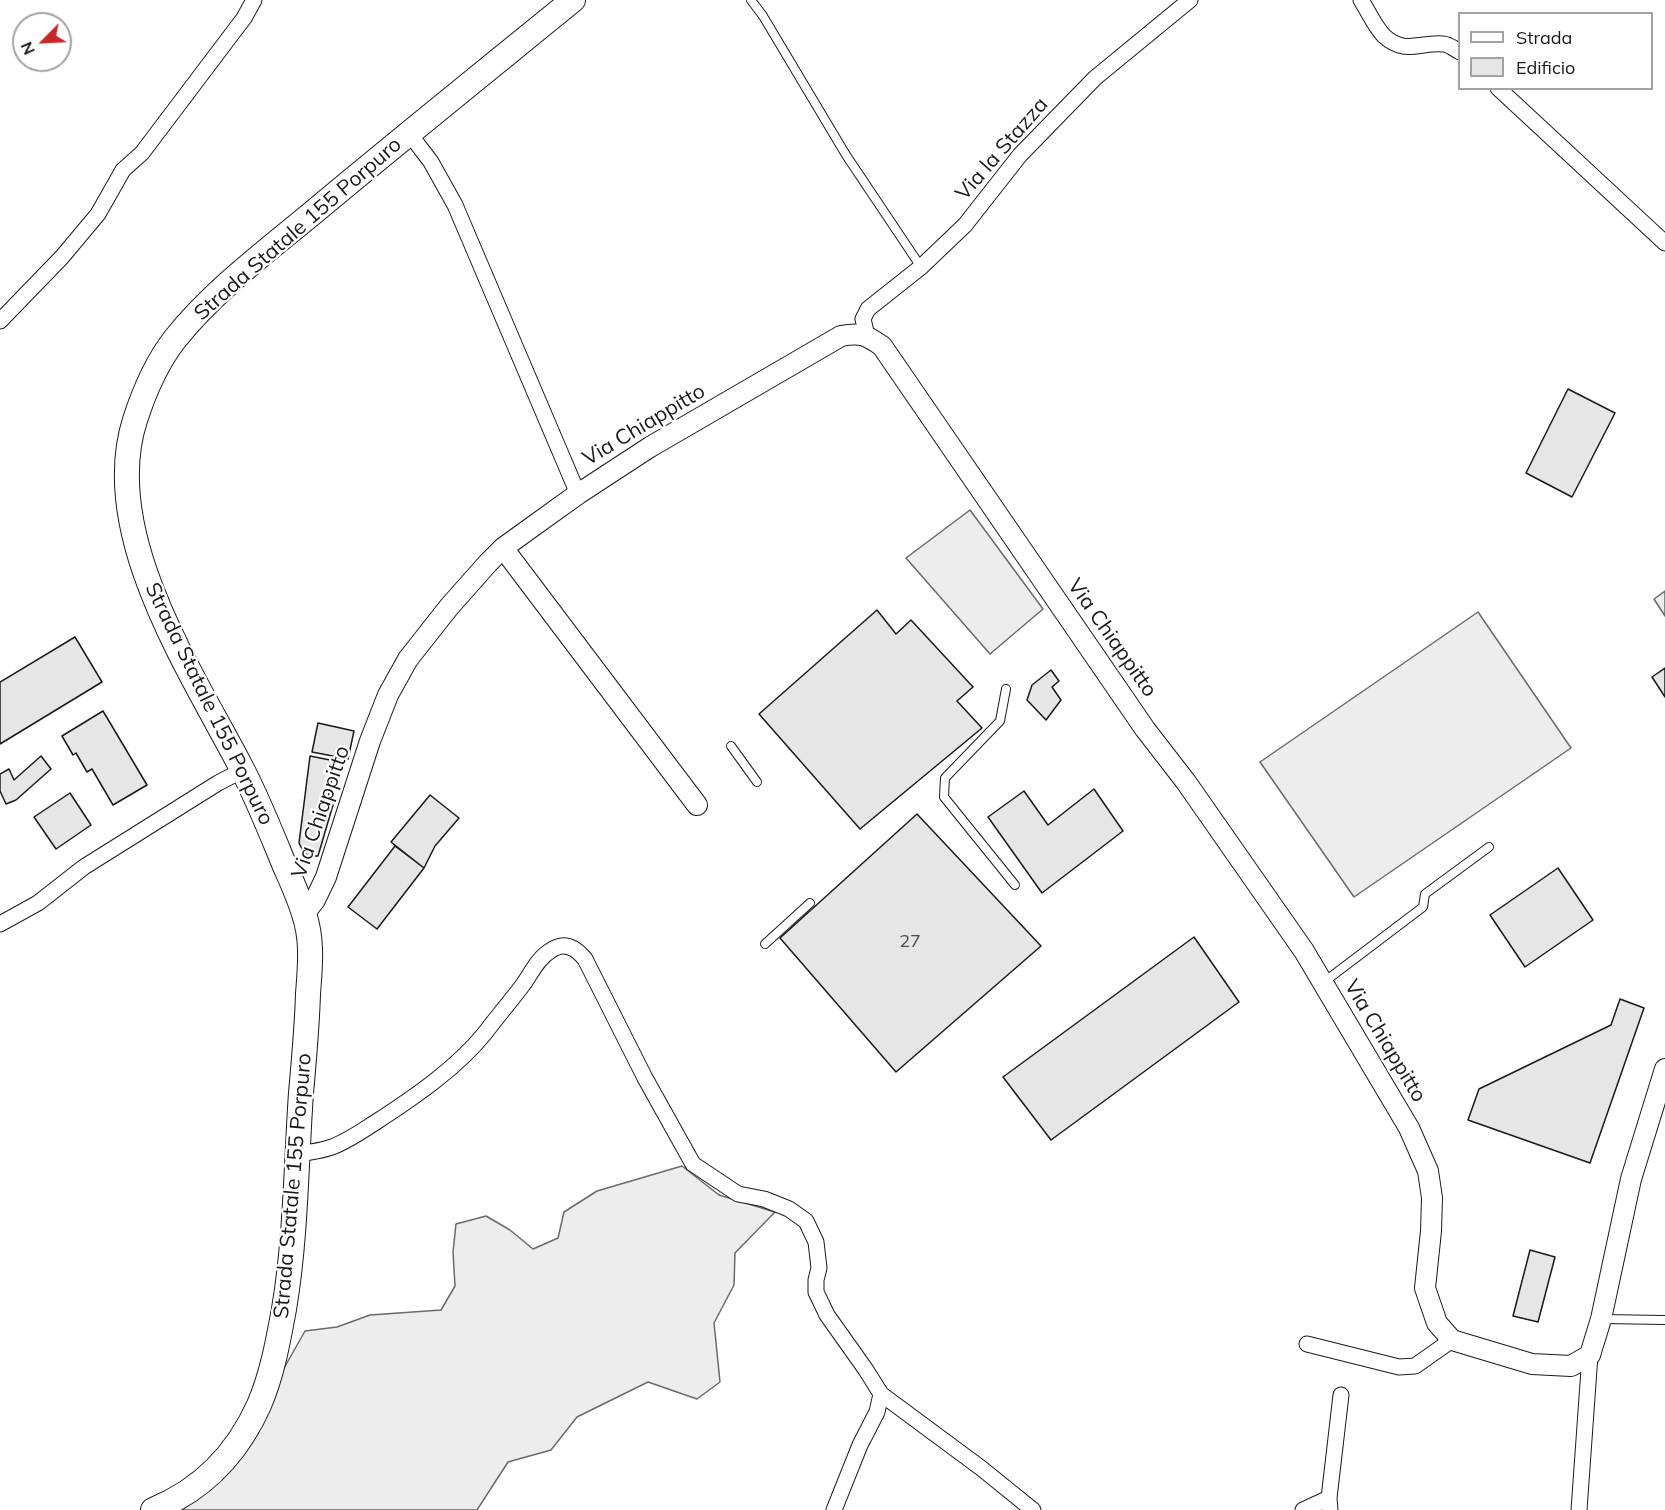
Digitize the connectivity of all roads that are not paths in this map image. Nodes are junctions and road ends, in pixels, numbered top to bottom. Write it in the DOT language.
graph roads {
  1 [pos="254,0"];
  2 [pos="573,0"];
  3 [pos="751,0"];
  4 [pos="1190,0"];
  5 [pos="1361,0"];
  6 [pos="1458,51"];
  7 [pos="1500,90"];
  8 [pos="409,132"];
  9 [pos="1665,243"];
  10 [pos="921,267"];
  11 [pos="0,321"];
  12 [pos="867,336"];
  13 [pos="578,494"];
  14 [pos="503,548"];
  15 [pos="1006,689"];
  16 [pos="731,746"];
  17 [pos="243,770"];
  18 [pos="757,782"];
  19 [pos="697,805"];
  20 [pos="1489,847"];
  21 [pos="1015,885"];
  22 [pos="810,903"];
  23 [pos="304,914"];
  24 [pos="0,924"];
  25 [pos="765,944"];
  26 [pos="1323,983"];
  27 [pos="1665,1069"];
  28 [pos="297,1155"];
  29 [pos="1601,1319"];
  30 [pos="1665,1320"];
  31 [pos="1452,1340"];
  32 [pos="1307,1344"];
  33 [pos="1590,1355"];
  34 [pos="881,1394"];
  35 [pos="1341,1395"];
  36 [pos="1330,1504"];
  37 [pos="153,1510"];
  38 [pos="834,1510"];
  39 [pos="1033,1510"];
  40 [pos="1303,1510"];
  41 [pos="1579,1510"];
  1 -- 11 [label="street"];
  2 -- 8 [label="main road, Strada Statale 155 Porpuro"];
  3 -- 10 [label="lane"];
  4 -- 10 [label="street, Via la Stazza"];
  5 -- 6 [label="street"];
  7 -- 9 [label="street"];
  8 -- 13 [label="street"];
  8 -- 17 [label="main road, Strada Statale 155 Porpuro"];
  10 -- 12 [label="street, Via la Stazza"];
  12 -- 13 [label="street, Via Chiappitto"];
  12 -- 26 [label="street, Via Chiappitto"];
  13 -- 14 [label="street, Via Chiappitto"];
  14 -- 19 [label="street"];
  14 -- 23 [label="street, Via Chiappitto"];
  15 -- 21 [label="lane"];
  16 -- 18 [label="lane"];
  17 -- 23 [label="main road, Strada Statale 155 Porpuro"];
  17 -- 24 [label="street"];
  20 -- 26 [label="lane"];
  22 -- 25 [label="lane"];
  23 -- 28 [label="main road, Strada Statale 155 Porpuro"];
  26 -- 31 [label="street, Via Chiappitto"];
  27 -- 29 [label="street"];
  28 -- 34 [label="street"];
  28 -- 37 [label="main road, Strada Statale 155 Porpuro"];
  29 -- 30 [label="lane"];
  29 -- 33 [label="street"];
  31 -- 32 [label="street"];
  31 -- 33 [label="street"];
  33 -- 41 [label="street"];
  34 -- 38 [label="street"];
  34 -- 39 [label="street"];
  35 -- 36 [label="street"];
  36 -- 40 [label="street"];
}
